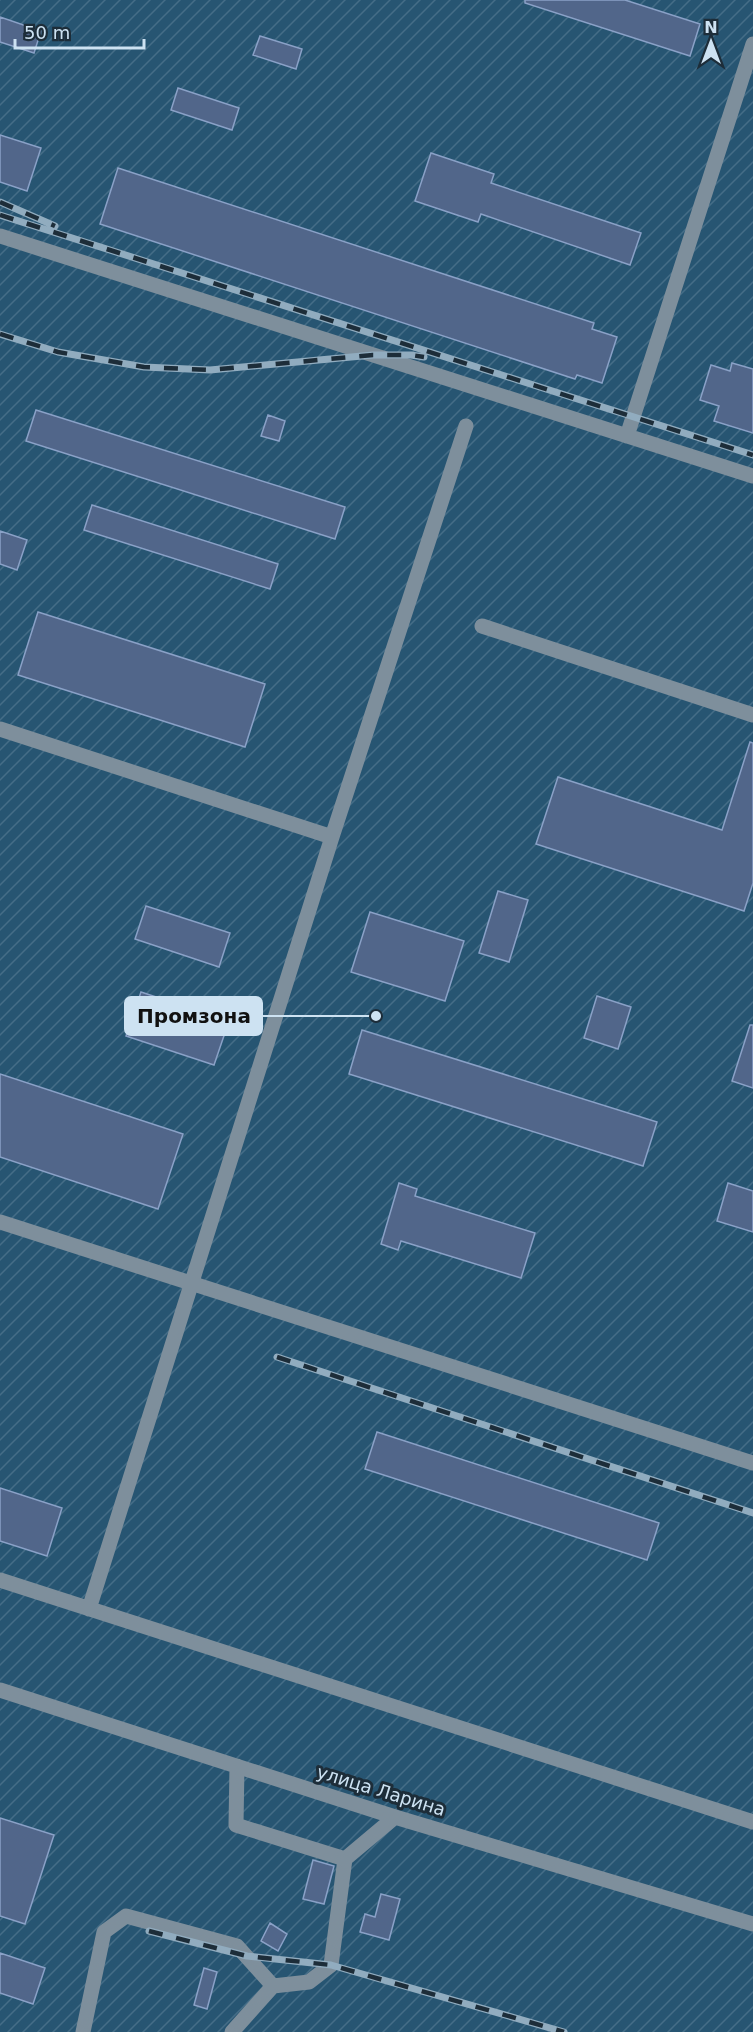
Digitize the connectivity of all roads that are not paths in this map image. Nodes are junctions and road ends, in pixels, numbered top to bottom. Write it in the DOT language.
graph roads {
  1 [pos="753,44"];
  2 [pos="0,236"];
  3 [pos="466,426"];
  4 [pos="627,436"];
  5 [pos="753,476"];
  6 [pos="482,626"];
  7 [pos="753,715"];
  8 [pos="0,729"];
  9 [pos="332,837"];
  10 [pos="0,1222"];
  11 [pos="190,1284"];
  12 [pos="753,1463"];
  13 [pos="0,1580"];
  14 [pos="89,1609"];
  15 [pos="0,1690"];
  16 [pos="237,1766"];
  17 [pos="395,1817"];
  18 [pos="753,1822"];
  19 [pos="345,1859"];
  20 [pos="753,1924"];
  21 [pos="273,1986"];
  22 [pos="83,2032"];
  23 [pos="232,2032"];
  1 -- 4 [label="street"];
  2 -- 4 [label="street"];
  3 -- 9 [label="street"];
  4 -- 5 [label="street"];
  6 -- 7 [label="street"];
  8 -- 9 [label="street"];
  9 -- 11 [label="street"];
  10 -- 11 [label="street"];
  11 -- 12 [label="street"];
  11 -- 14 [label="street"];
  13 -- 14 [label="street"];
  14 -- 18 [label="street"];
  15 -- 16 [label="street, улица Ларина"];
  16 -- 17 [label="street, улица Ларина"];
  16 -- 19 [label="street"];
  17 -- 19 [label="street"];
  17 -- 20 [label="street, улица Ларина"];
  19 -- 21 [label="street"];
  21 -- 22 [label="street"];
  21 -- 23 [label="street"];
}
